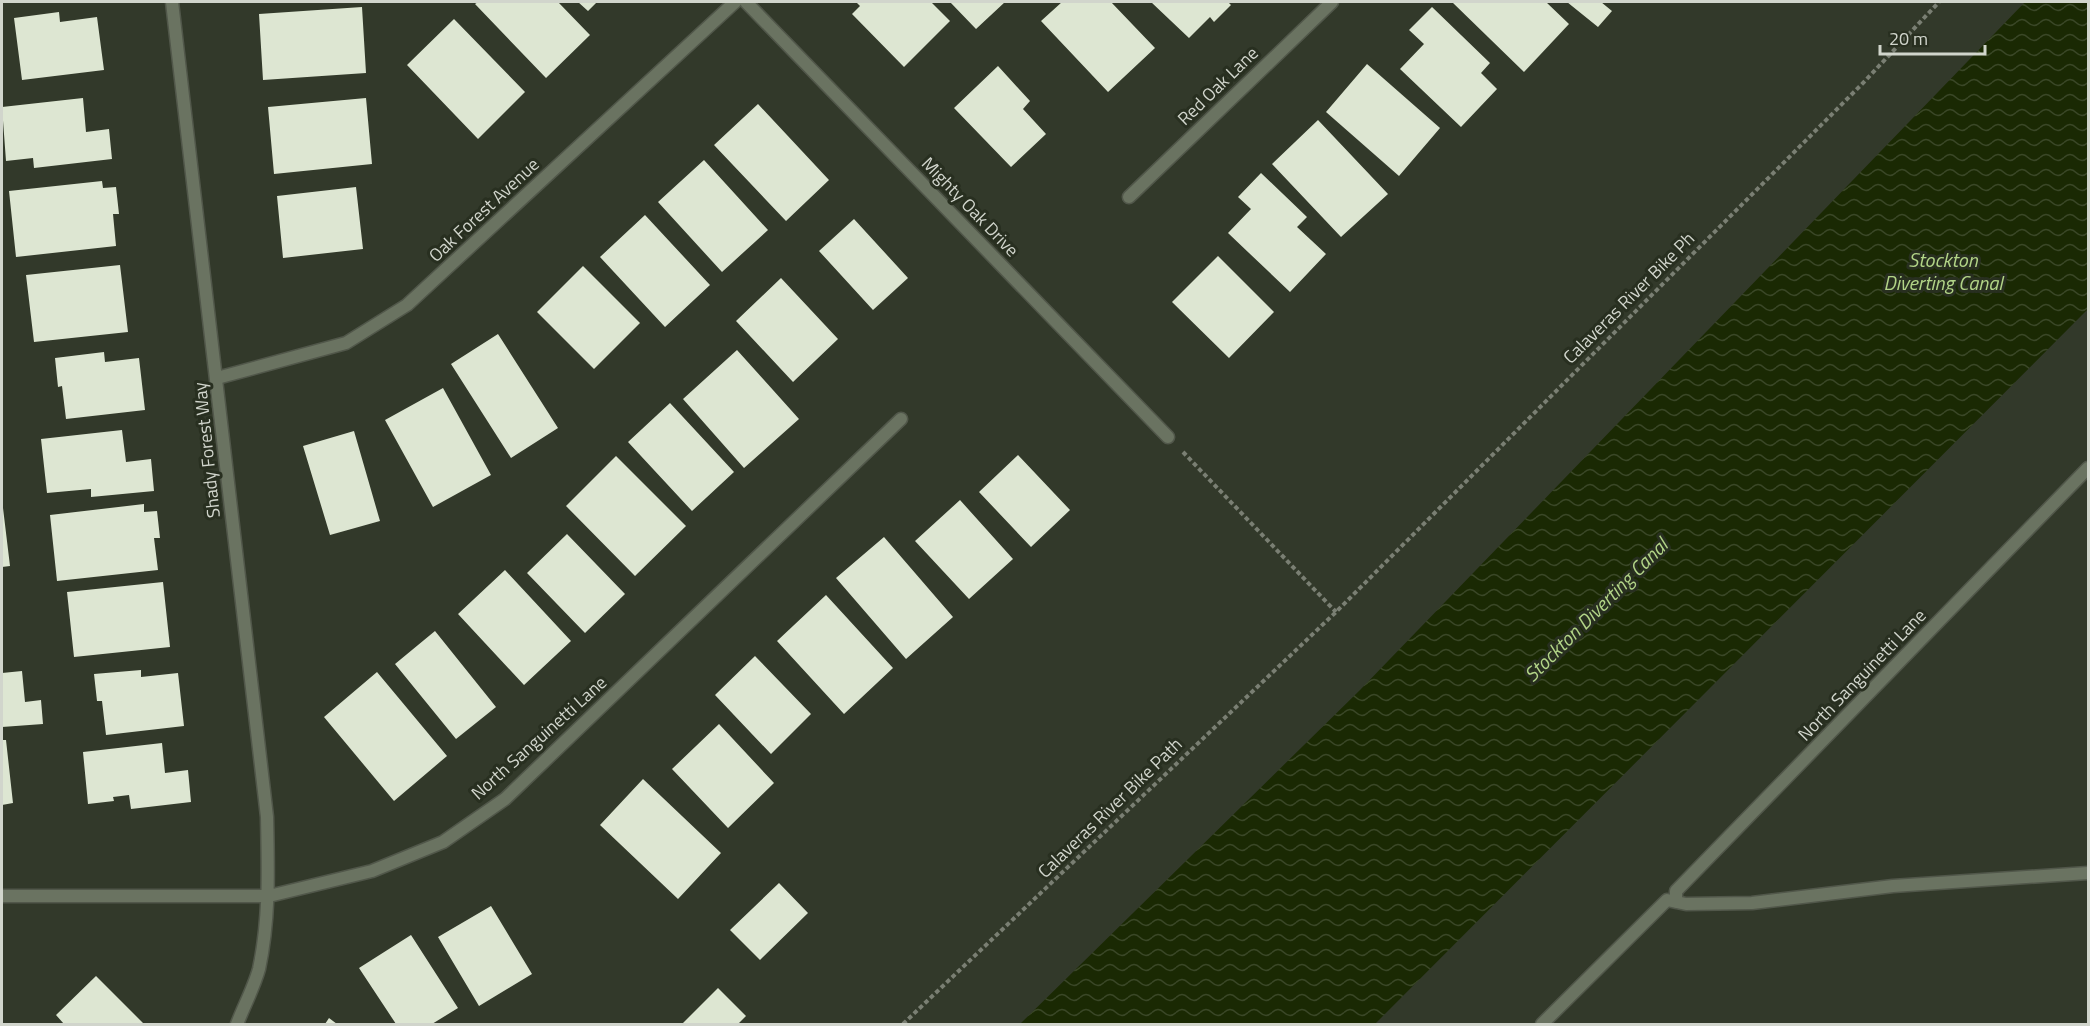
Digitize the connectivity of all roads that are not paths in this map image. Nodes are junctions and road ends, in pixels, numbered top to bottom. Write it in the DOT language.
graph roads {
  1 [pos="172,2"];
  2 [pos="735,2"];
  3 [pos="746,2"];
  4 [pos="1331,2"];
  5 [pos="1129,197"];
  6 [pos="217,378"];
  7 [pos="901,419"];
  8 [pos="1168,437"];
  9 [pos="2088,468"];
  10 [pos="2088,873"];
  11 [pos="2,896"];
  12 [pos="269,896"];
  13 [pos="1671,901"];
  14 [pos="237,1024"];
  15 [pos="1542,1024"];
  1 -- 6 [label="street, Shady Forest Way"];
  2 -- 6 [label="street, Oak Forest Avenue"];
  3 -- 8 [label="street, Mighty Oak Drive"];
  4 -- 5 [label="street, Red Oak Lane"];
  6 -- 12 [label="street, Shady Forest Way"];
  7 -- 12 [label="street, North Sanguinetti Lane"];
  9 -- 13 [label="street, North Sanguinetti Lane"];
  10 -- 13 [label="street"];
  11 -- 12 [label="street, North Sanguinetti Lane"];
  12 -- 14 [label="street, Shady Forest Way"];
  13 -- 15 [label="street, North Sanguinetti Lane"];
}
